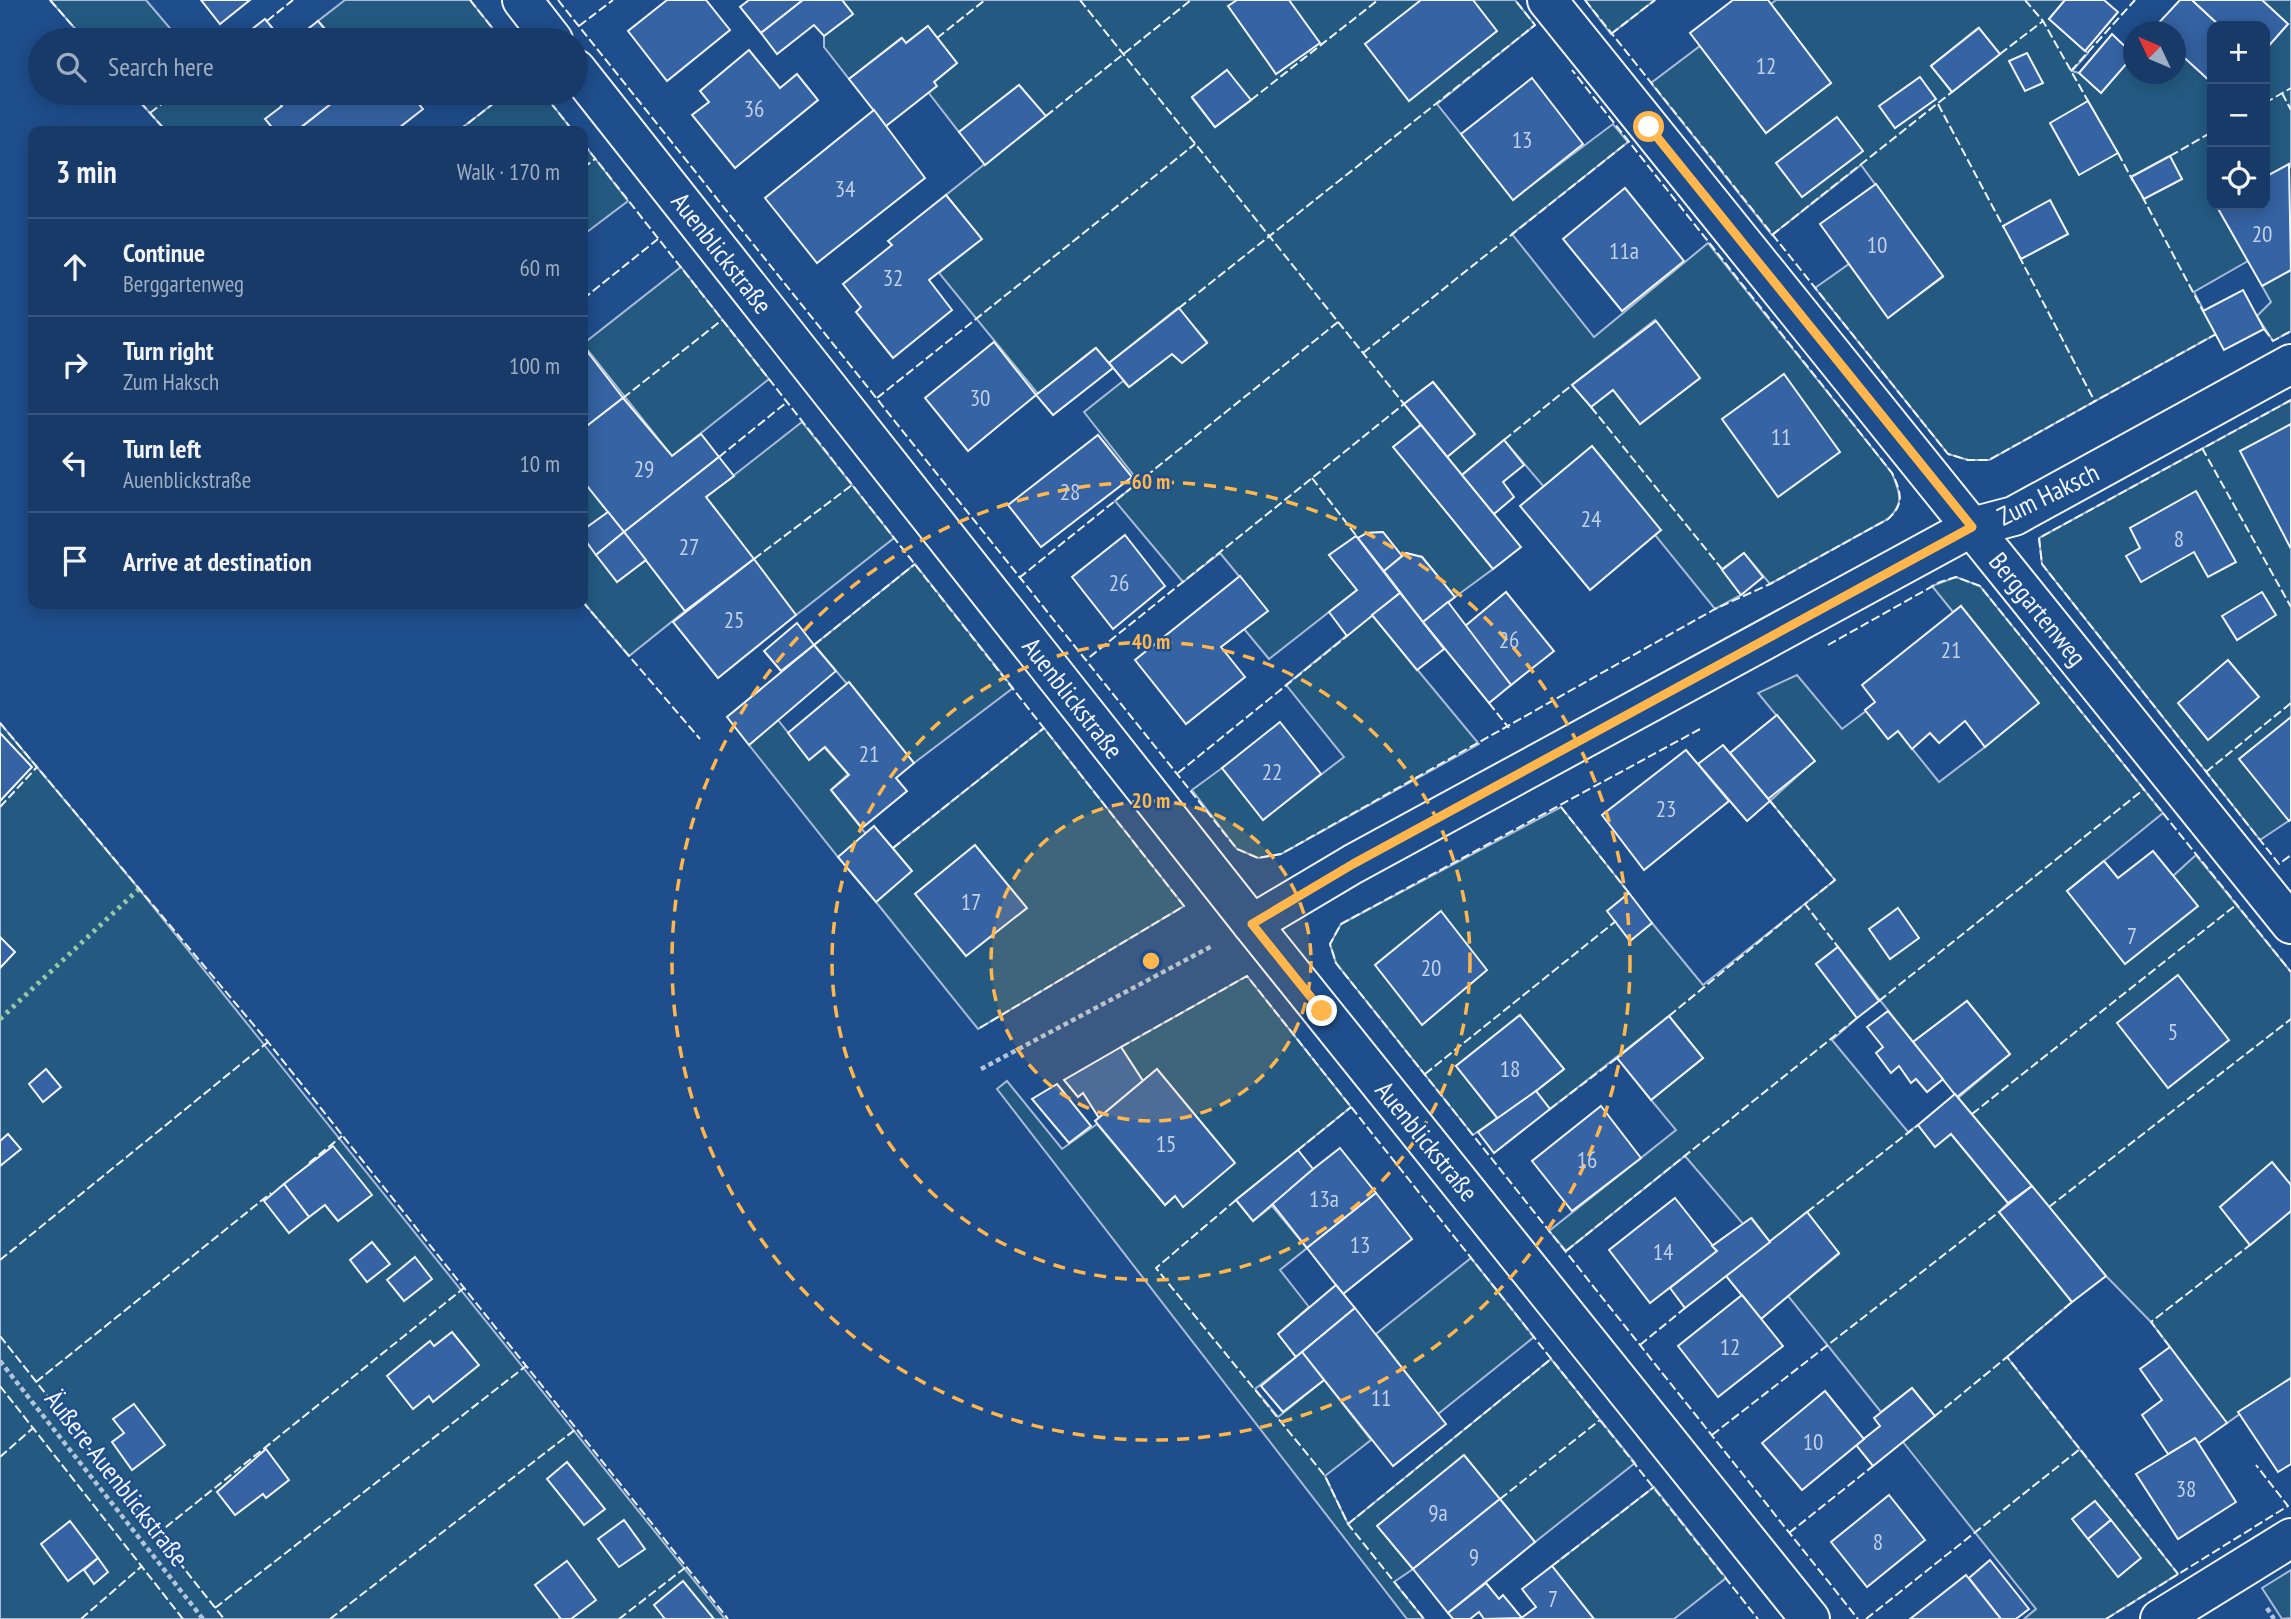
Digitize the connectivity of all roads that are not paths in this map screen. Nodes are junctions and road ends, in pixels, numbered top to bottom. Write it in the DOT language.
graph roads {
  1 [pos="522,0"];
  2 [pos="1547,0"];
  3 [pos="544,28"];
  4 [pos="588,84"];
  5 [pos="2291,364"];
  6 [pos="1972,527"];
  7 [pos="1252,924"];
  8 [pos="2291,924"];
  9 [pos="2291,1538"];
  10 [pos="1810,1619"];
  11 [pos="2160,1619"];
  1 -- 3 [label="street"];
  2 -- 6 [label="street, Berggartenweg"];
  4 -- 7 [label="street, Auenblickstraße"];
  5 -- 6 [label="street, Zum Haksch"];
  6 -- 7 [label="street, Zum Haksch"];
  6 -- 8 [label="street, Berggartenweg"];
  7 -- 10 [label="street, Auenblickstraße"];
  9 -- 11 [label="street"];
}
